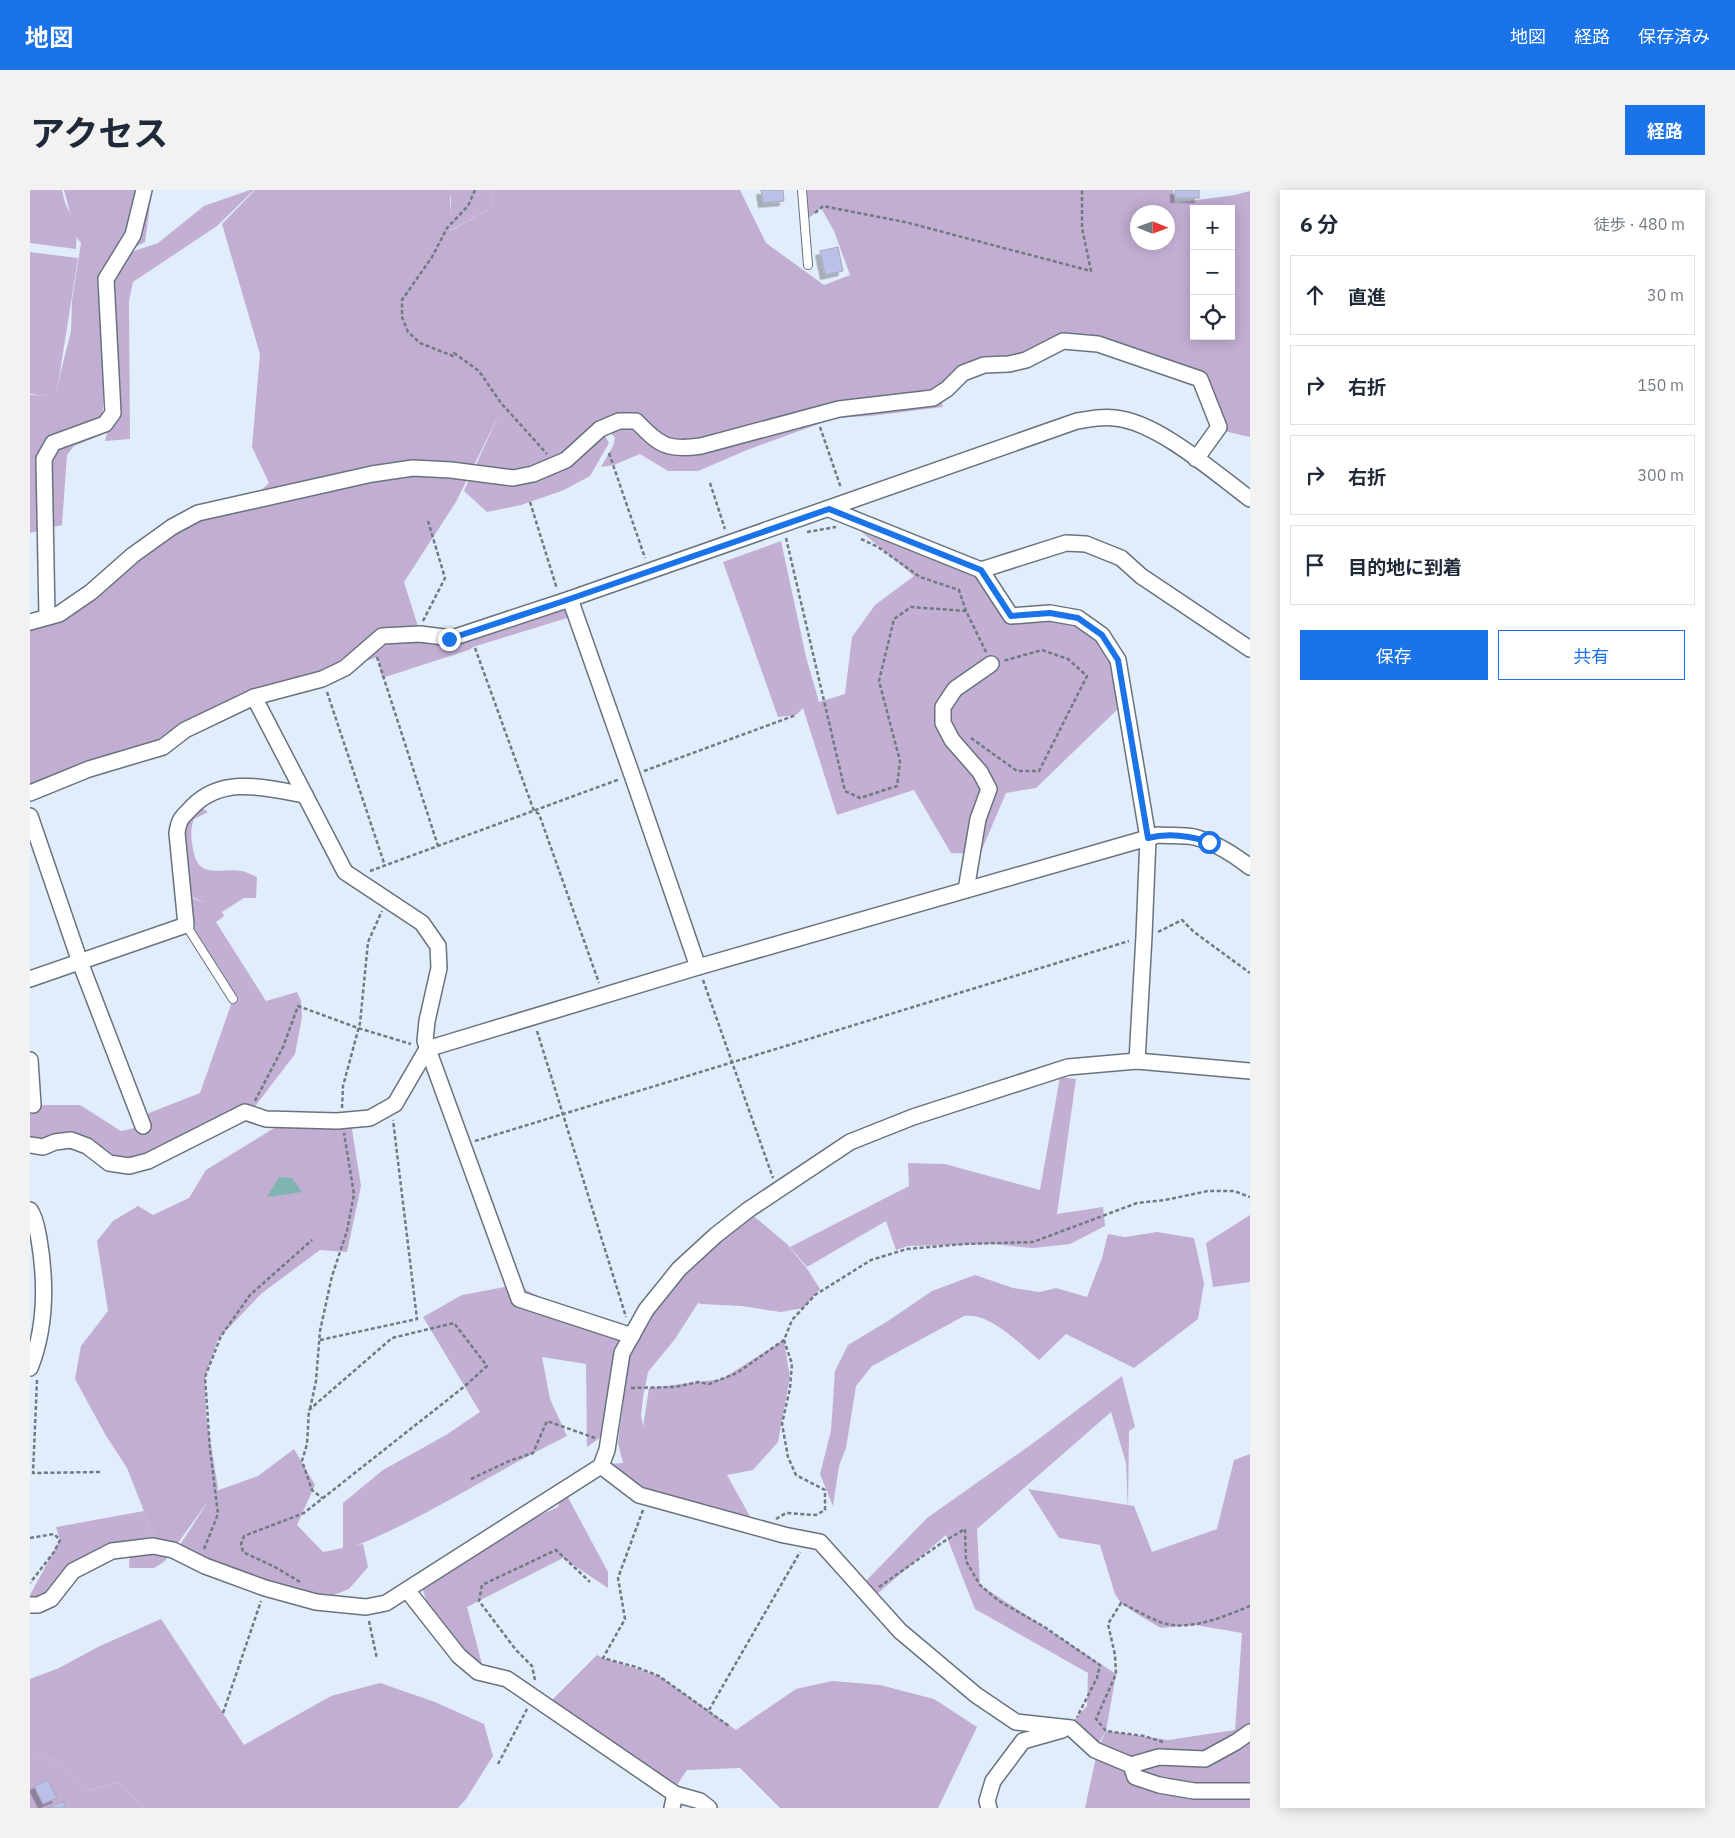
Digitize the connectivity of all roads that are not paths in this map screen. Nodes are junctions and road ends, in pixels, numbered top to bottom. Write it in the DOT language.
graph roads {
  1 [pos="144,190"];
  2 [pos="802,190"];
  3 [pos="808,265"];
  4 [pos="1196,459"];
  5 [pos="1250,499"];
  6 [pos="829,509"];
  7 [pos="981,570"];
  8 [pos="565,601"];
  9 [pos="47,617"];
  10 [pos="30,622"];
  11 [pos="1250,649"];
  12 [pos="991,664"];
  13 [pos="254,697"];
  14 [pos="30,792"];
  15 [pos="305,795"];
  16 [pos="30,816"];
  17 [pos="1148,838"];
  18 [pos="1250,867"];
  19 [pos="966,890"];
  20 [pos="186,925"];
  21 [pos="80,962"];
  22 [pos="698,967"];
  23 [pos="30,979"];
  24 [pos="233,999"];
  25 [pos="427,1049"];
  26 [pos="30,1060"];
  27 [pos="1137,1061"];
  28 [pos="1250,1071"];
  29 [pos="33,1105"];
  30 [pos="143,1126"];
  31 [pos="30,1146"];
  32 [pos="30,1210"];
  33 [pos="632,1336"];
  34 [pos="32,1364"];
  35 [pos="600,1466"];
  36 [pos="408,1590"];
  37 [pos="30,1605"];
  38 [pos="1071,1728"];
  39 [pos="1250,1732"];
  40 [pos="1131,1764"];
  41 [pos="1250,1791"];
  42 [pos="674,1801"];
  43 [pos="709,1808"];
  44 [pos="989,1808"];
  1 -- 9 [label="street"];
  2 -- 3 [label="lane"];
  4 -- 5 [label="street"];
  4 -- 6 [label="street"];
  4 -- 9 [label="street"];
  6 -- 7 [label="street"];
  6 -- 8 [label="street"];
  7 -- 11 [label="street"];
  7 -- 17 [label="street"];
  8 -- 13 [label="street"];
  8 -- 22 [label="street"];
  9 -- 10 [label="street"];
  12 -- 19 [label="street"];
  13 -- 14 [label="street"];
  13 -- 15 [label="street"];
  15 -- 20 [label="street"];
  15 -- 25 [label="street"];
  16 -- 21 [label="street"];
  17 -- 18 [label="street"];
  17 -- 19 [label="street"];
  17 -- 27 [label="street"];
  19 -- 22 [label="street"];
  20 -- 21 [label="street"];
  20 -- 24 [label="lane"];
  21 -- 23 [label="street"];
  21 -- 30 [label="street"];
  22 -- 25 [label="street"];
  25 -- 31 [label="street"];
  25 -- 33 [label="street"];
  26 -- 29 [label="street"];
  27 -- 28 [label="street"];
  27 -- 33 [label="street"];
  32 -- 34 [label="street"];
  33 -- 35 [label="street"];
  35 -- 36 [label="street"];
  35 -- 38 [label="street"];
  36 -- 37 [label="street"];
  36 -- 42 [label="street"];
  38 -- 40 [label="street"];
  38 -- 44 [label="street"];
  39 -- 40 [label="street"];
  40 -- 41 [label="street"];
  42 -- 43 [label="street"];
}
